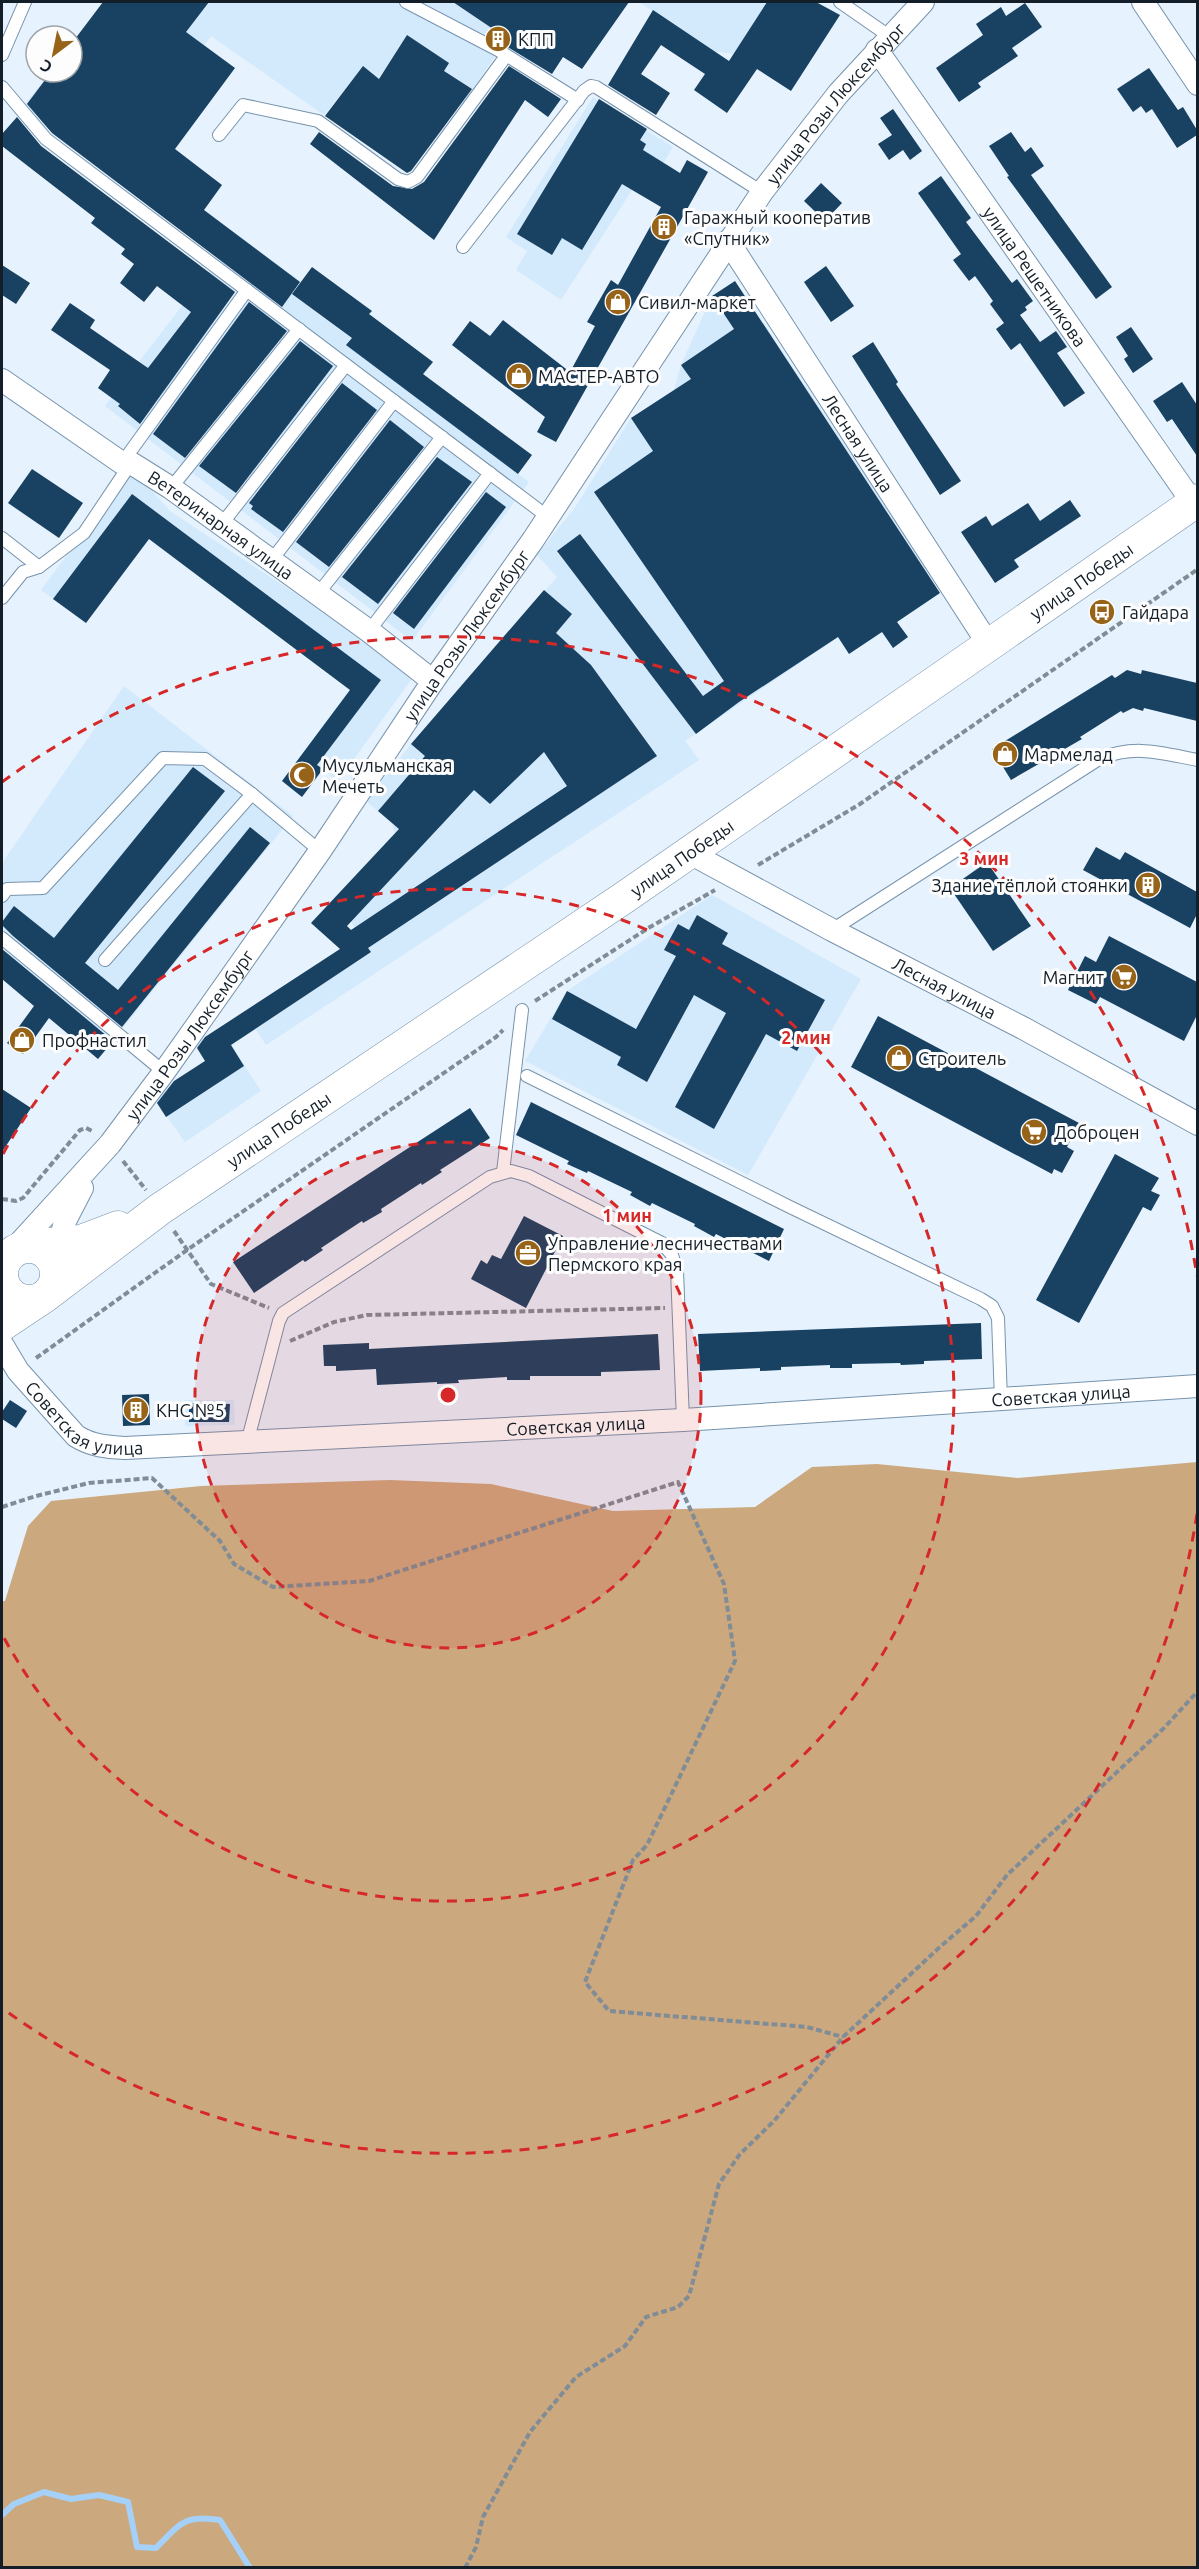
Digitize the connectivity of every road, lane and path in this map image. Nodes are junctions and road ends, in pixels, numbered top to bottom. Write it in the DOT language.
graph roads {
  1 [pos="25,2"];
  2 [pos="406,2"];
  3 [pos="840,2"];
  4 [pos="923,2"];
  5 [pos="1143,2"];
  6 [pos="883,43"];
  7 [pos="2,55"];
  8 [pos="506,56"];
  9 [pos="1197,84"];
  10 [pos="2,87"];
  11 [pos="578,100"];
  12 [pos="219,135"];
  13 [pos="762,192"];
  14 [pos="728,241"];
  15 [pos="463,247"];
  16 [pos="247,290"];
  17 [pos="299,329"];
  18 [pos="346,365"];
  19 [pos="2,380"];
  20 [pos="394,401"];
  21 [pos="442,437"];
  22 [pos="127,463"];
  23 [pos="490,473"];
  24 [pos="171,488"];
  25 [pos="1195,501"];
  26 [pos="548,517"];
  27 [pos="220,525"];
  28 [pos="2,538"];
  29 [pos="271,561"];
  30 [pos="39,567"];
  31 [pos="1197,569"];
  32 [pos="317,595"];
  33 [pos="2,598"];
  34 [pos="369,631"];
  35 [pos="989,645"];
  36 [pos="433,681"];
  37 [pos="1197,760"];
  38 [pos="252,794"];
  39 [pos="320,851"];
  40 [pos="688,852"];
  41 [pos="735,879"];
  42 [pos="2,896"];
  43 [pos="832,930"];
  44 [pos="2,938"];
  45 [pos="105,960"];
  46 [pos="522,1010"];
  47 [pos="164,1072"];
  48 [pos="526,1076"];
  49 [pos="1197,1124"];
  50 [pos="110,1144"];
  51 [pos="503,1172"];
  52 [pos="160,1209"];
  53 [pos="57,1255"];
  54 [pos="9,1261"];
  55 [pos="44,1297"];
  56 [pos="679,1308"];
  57 [pos="2,1325"];
  58 [pos="2,1344"];
  59 [pos="273,1349"];
  60 [pos="10,1365"];
  61 [pos="1197,1386"];
  62 [pos="1001,1400"];
  63 [pos="683,1420"];
  64 [pos="248,1443"];
  65 [pos="2,1507"];
  66 [pos="1197,1691"];
  67 [pos="843,2037"];
  68 [pos="465,2568"];
  1 -- 7 [label="lane"];
  2 -- 8 [label="lane"];
  3 -- 6 [label="lane"];
  4 -- 6 [label="street, улица Розы Люксембург"];
  5 -- 9 [label="street"];
  6 -- 13 [label="street, улица Розы Люксембург"];
  6 -- 25 [label="street, улица Решетникова"];
  8 -- 11 [label="lane"];
  8 -- 12 [label="lane"];
  10 -- 16 [label="lane"];
  11 -- 13 [label="lane"];
  11 -- 15 [label="lane"];
  13 -- 14 [label="street, улица Розы Люксембург"];
  14 -- 26 [label="street, улица Розы Люксембург"];
  14 -- 35 [label="street, Лесная улица"];
  16 -- 17 [label="lane"];
  16 -- 22 [label="lane"];
  17 -- 18 [label="lane"];
  17 -- 24 [label="lane"];
  18 -- 20 [label="lane"];
  18 -- 27 [label="lane"];
  19 -- 22 [label="street, Ветеринарная улица"];
  20 -- 21 [label="lane"];
  20 -- 29 [label="lane"];
  21 -- 23 [label="lane"];
  21 -- 32 [label="lane"];
  22 -- 24 [label="street, Ветеринарная улица"];
  22 -- 30 [label="lane"];
  23 -- 26 [label="lane"];
  23 -- 34 [label="lane"];
  24 -- 27 [label="street, Ветеринарная улица"];
  25 -- 35 [label="street, улица Победы"];
  26 -- 36 [label="street, улица Розы Люксембург"];
  27 -- 29 [label="street, Ветеринарная улица"];
  28 -- 30 [label="lane"];
  29 -- 32 [label="street, Ветеринарная улица"];
  30 -- 33 [label="lane"];
  31 -- 41 [label="path"];
  32 -- 34 [label="street, Ветеринарная улица"];
  34 -- 36 [label="street, Ветеринарная улица"];
  35 -- 40 [label="street, улица Победы"];
  36 -- 39 [label="street, улица Розы Люксембург"];
  37 -- 43 [label="lane"];
  38 -- 39 [label="lane"];
  38 -- 42 [label="lane"];
  38 -- 45 [label="lane"];
  39 -- 47 [label="street, улица Розы Люксембург"];
  40 -- 41 [label="street, Лесная улица"];
  40 -- 52 [label="street, улица Победы"];
  41 -- 43 [label="street, Лесная улица"];
  41 -- 46 [label="path"];
  43 -- 49 [label="street, Лесная улица"];
  44 -- 47 [label="lane"];
  46 -- 51 [label="lane"];
  46 -- 60 [label="path"];
  47 -- 50 [label="street, улица Розы Люксембург"];
  48 -- 62 [label="lane"];
  50 -- 53 [label="street"];
  50 -- 54 [label="street, улица Розы Люксембург"];
  51 -- 56 [label="lane"];
  51 -- 59 [label="lane"];
  52 -- 53 [label="street, улица Победы"];
  52 -- 55 [label="street, улица Победы"];
  53 -- 54 [label="street"];
  53 -- 55 [label="street"];
  54 -- 55 [label="street"];
  55 -- 57 [label="street"];
  56 -- 59 [label="path"];
  56 -- 63 [label="lane"];
  58 -- 60 [label="street, Советская улица"];
  59 -- 64 [label="lane"];
  60 -- 64 [label="street, Советская улица"];
  61 -- 62 [label="street, Советская улица"];
  62 -- 63 [label="street, Советская улица"];
  63 -- 64 [label="street, Советская улица"];
  65 -- 67 [label="path"];
  66 -- 67 [label="path"];
  67 -- 68 [label="path"];
}
